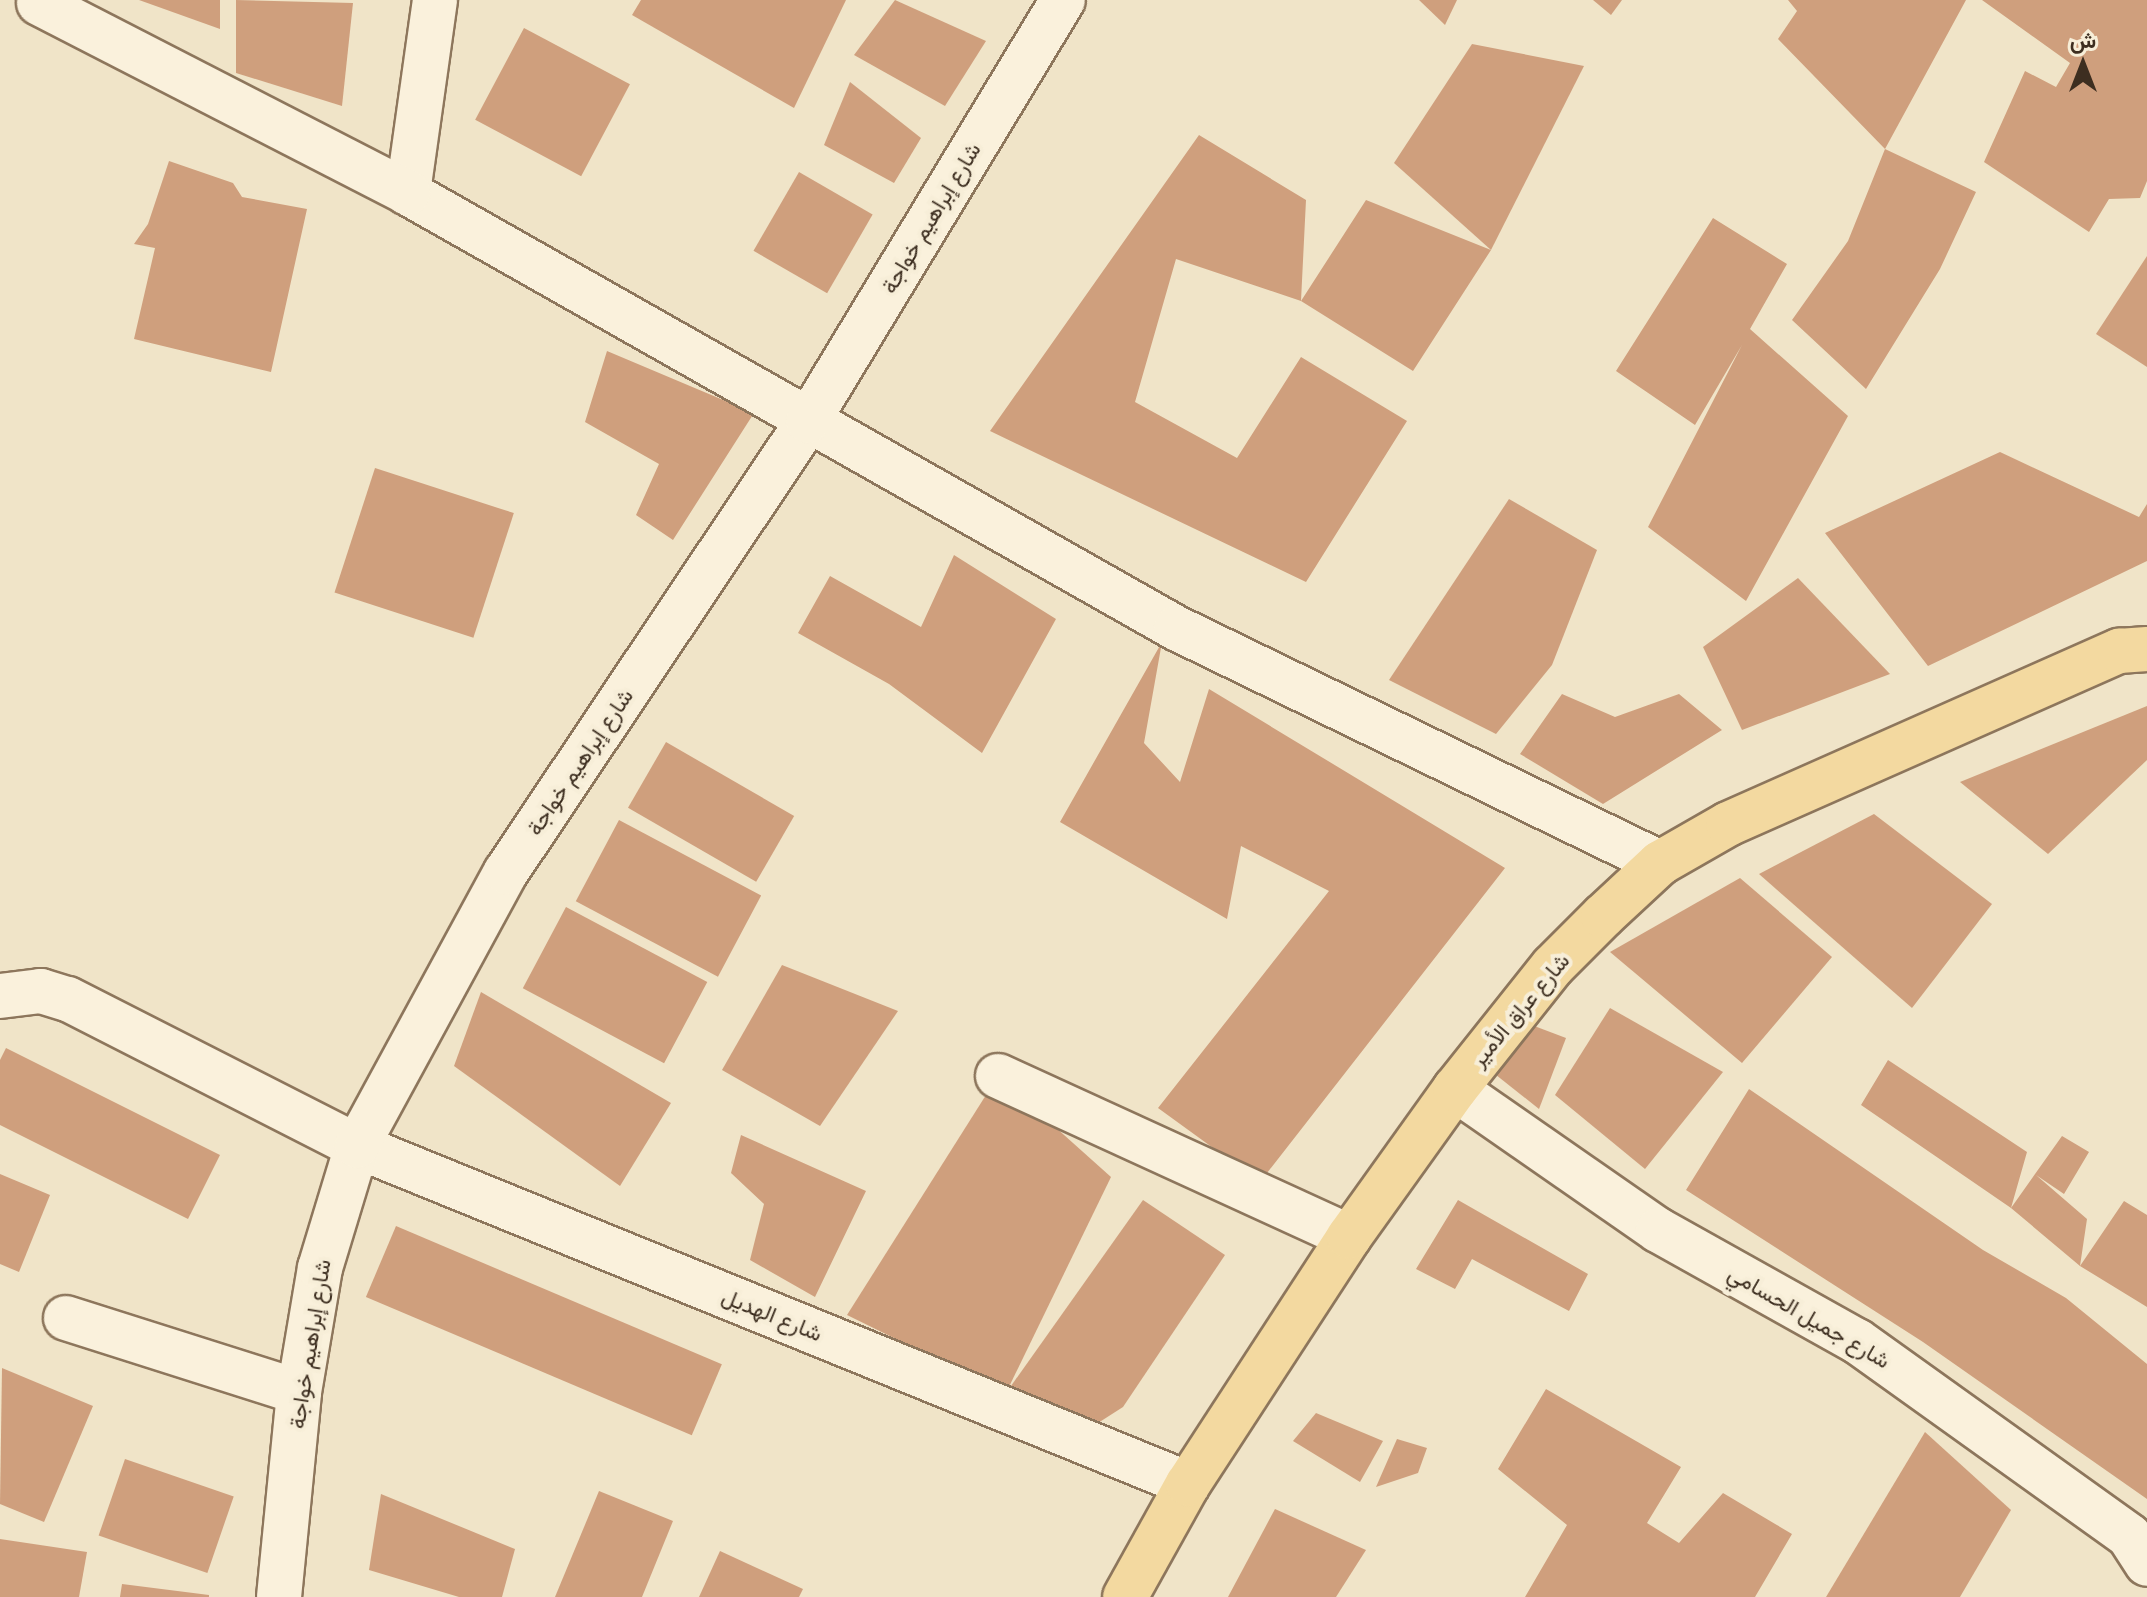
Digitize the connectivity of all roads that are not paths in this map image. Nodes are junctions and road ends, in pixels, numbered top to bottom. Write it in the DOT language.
graph roads {
  1 [pos="435,0"];
  2 [pos="1063,0"];
  3 [pos="39,3"];
  4 [pos="408,193"];
  5 [pos="808,421"];
  6 [pos="2138,641"];
  7 [pos="1660,863"];
  8 [pos="0,996"];
  9 [pos="998,1076"];
  10 [pos="1455,1089"];
  11 [pos="357,1146"];
  12 [pos="1349,1237"];
  13 [pos="66,1318"];
  14 [pos="299,1392"];
  15 [pos="1188,1484"];
  16 [pos="2147,1564"];
  17 [pos="279,1597"];
  18 [pos="1125,1597"];
  1 -- 4 [label="street"];
  2 -- 5 [label="street, شارع إبراهيم خواجة"];
  3 -- 4 [label="street"];
  4 -- 5 [label="street"];
  5 -- 7 [label="street"];
  5 -- 11 [label="street, شارع إبراهيم خواجة"];
  6 -- 7 [label="main road, شارع عراق الأمير"];
  7 -- 10 [label="main road, شارع عراق الأمير"];
  8 -- 11 [label="street, شارع الهديل"];
  9 -- 12 [label="street"];
  10 -- 12 [label="main road, شارع عراق الأمير"];
  10 -- 16 [label="street, شارع جميل الحسامي"];
  11 -- 14 [label="street, شارع إبراهيم خواجة"];
  11 -- 15 [label="street, شارع الهديل"];
  12 -- 15 [label="main road, شارع عراق الأمير"];
  13 -- 14 [label="street"];
  14 -- 17 [label="street, شارع إبراهيم خواجة"];
  15 -- 18 [label="main road, شارع عراق الأمير"];
}
